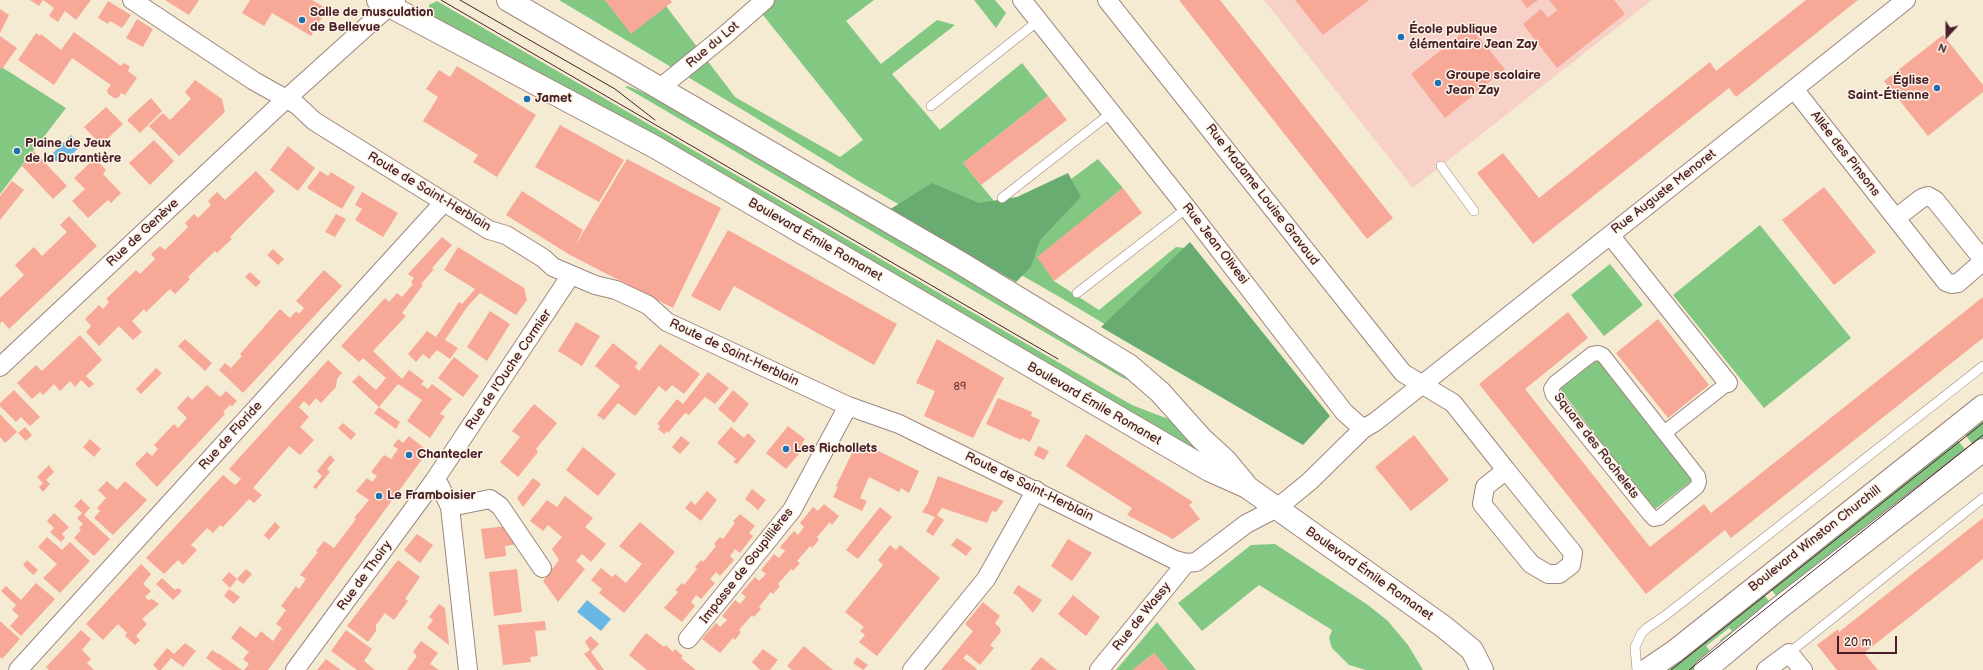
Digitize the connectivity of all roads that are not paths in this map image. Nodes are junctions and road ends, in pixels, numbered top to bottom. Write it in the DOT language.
graph roads {
  1 [pos="132,0"];
  2 [pos="508,0"];
  3 [pos="765,0"];
  4 [pos="1022,0"];
  5 [pos="1107,0"];
  6 [pos="1906,0"];
  7 [pos="387,2"];
  8 [pos="1038,21"];
  9 [pos="660,88"];
  10 [pos="1794,90"];
  11 [pos="286,99"];
  12 [pos="931,106"];
  13 [pos="1111,113"];
  14 [pos="1440,166"];
  15 [pos="1002,198"];
  16 [pos="444,202"];
  17 [pos="1187,208"];
  18 [pos="1474,211"];
  19 [pos="1896,218"];
  20 [pos="1610,235"];
  21 [pos="571,275"];
  22 [pos="1077,293"];
  23 [pos="0,366"];
  24 [pos="1983,366"];
  25 [pos="1728,383"];
  26 [pos="1422,385"];
  27 [pos="848,406"];
  28 [pos="1983,406"];
  29 [pos="1363,429"];
  30 [pos="1664,433"];
  31 [pos="1983,450"];
  32 [pos="1506,470"];
  33 [pos="434,482"];
  34 [pos="1247,487"];
  35 [pos="1036,490"];
  36 [pos="1983,498"];
  37 [pos="450,507"];
  38 [pos="1277,508"];
  39 [pos="1186,563"];
  40 [pos="542,568"];
  41 [pos="688,639"];
  42 [pos="1789,653"];
  43 [pos="18,670"];
  44 [pos="296,670"];
  45 [pos="468,670"];
  46 [pos="912,670"];
  47 [pos="1099,670"];
  48 [pos="1482,670"];
  49 [pos="1636,670"];
  50 [pos="1647,670"];
  51 [pos="1705,670"];
  52 [pos="1766,670"];
  53 [pos="1803,670"];
  1 -- 11 [label="street, Route de Saint-Herblain"];
  2 -- 9 [label="main road, Boulevard Émile Romanet"];
  3 -- 9 [label="street, Rue du Lot"];
  4 -- 8 [label="street, Rue Jean Olivesi"];
  5 -- 26 [label="street, Rue Madame Louise Gravaud"];
  6 -- 10 [label="street, Rue Auguste Menoret"];
  7 -- 11 [label="street, Rue de Genève"];
  7 -- 34 [label="main road, Boulevard Émile Romanet"];
  8 -- 12 [label="lane"];
  8 -- 13 [label="street, Rue Jean Olivesi"];
  9 -- 34 [label="main road, Boulevard Émile Romanet"];
  10 -- 19 [label="street, Allée des Pinsons"];
  10 -- 20 [label="street, Rue Auguste Menoret"];
  11 -- 16 [label="street, Route de Saint-Herblain"];
  11 -- 23 [label="street, Rue de Genève"];
  13 -- 15 [label="lane"];
  13 -- 17 [label="street, Rue Jean Olivesi"];
  14 -- 18 [label="lane"];
  16 -- 21 [label="street, Route de Saint-Herblain"];
  16 -- 43 [label="street, Rue de Floride"];
  17 -- 22 [label="lane"];
  17 -- 29 [label="street, Rue Jean Olivesi"];
  19 -- 19 [label="street, Allée des Pinsons"];
  20 -- 25 [label="street"];
  20 -- 26 [label="street, Rue Auguste Menoret"];
  21 -- 27 [label="street, Route de Saint-Herblain"];
  21 -- 33 [label="street, Rue de l'Ouche Cormier"];
  24 -- 49 [label="lane"];
  25 -- 30 [label="street"];
  26 -- 29 [label="street"];
  26 -- 32 [label="street, Rue Madame Louise Gravaud"];
  27 -- 35 [label="street, Route de Saint-Herblain"];
  27 -- 41 [label="street, Impasse de Goupillières"];
  28 -- 50 [label="main road, Boulevard Winston Churchill"];
  29 -- 38 [label="street"];
  30 -- 30 [label="street, Square des Rochelets"];
  31 -- 51 [label="main road"];
  32 -- 32 [label="street, Rue Madame Louise Gravaud"];
  33 -- 37 [label="street"];
  33 -- 44 [label="street, Rue de Thoiry"];
  34 -- 38 [label="main road, Boulevard Émile Romanet"];
  35 -- 39 [label="street, Route de Saint-Herblain"];
  35 -- 46 [label="street"];
  36 -- 42 [label="lane"];
  37 -- 40 [label="street"];
  37 -- 45 [label="street"];
  38 -- 39 [label="street"];
  38 -- 48 [label="main road, Boulevard Émile Romanet"];
  39 -- 47 [label="street, Rue de Wassy"];
  42 -- 52 [label="street"];
  42 -- 53 [label="street"];
}
